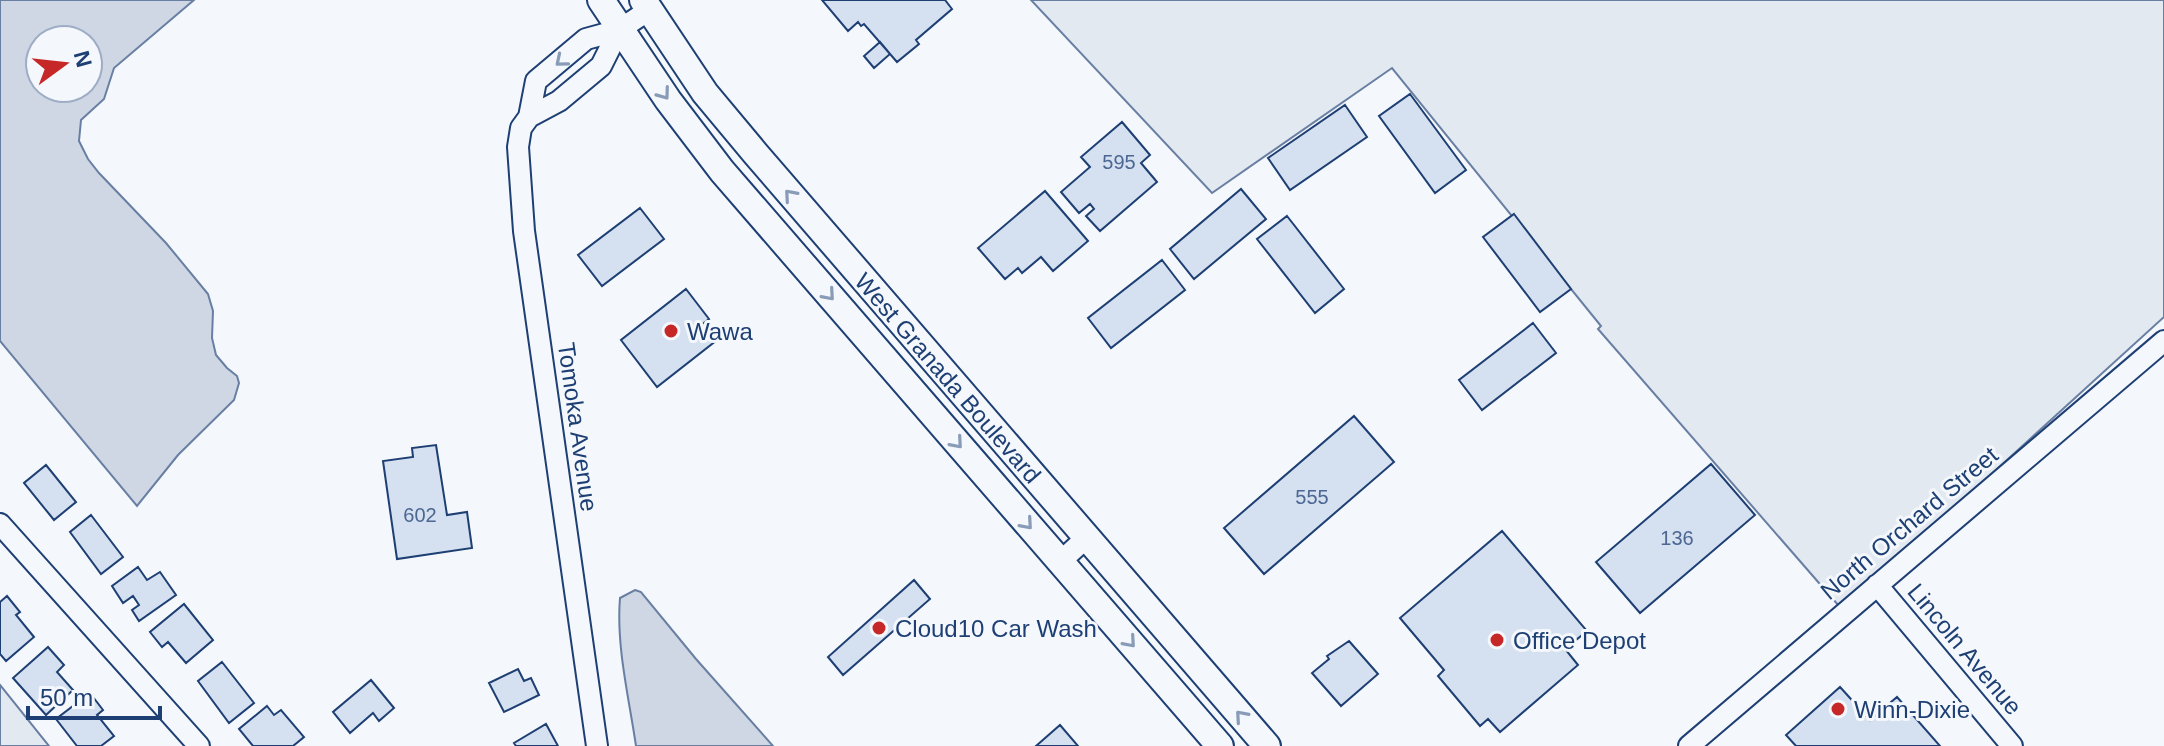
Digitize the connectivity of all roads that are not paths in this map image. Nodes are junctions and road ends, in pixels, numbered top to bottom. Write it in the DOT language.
graph roads {
  1 [pos="601,0"];
  2 [pos="646,5"];
  3 [pos="619,30"];
  4 [pos="529,117"];
  5 [pos="2164,341"];
  6 [pos="0,524"];
  7 [pos="1086,538"];
  8 [pos="1060,562"];
  9 [pos="1877,585"];
  10 [pos="199,746"];
  11 [pos="597,746"];
  12 [pos="1220,746"];
  13 [pos="1267,746"];
  14 [pos="1689,746"];
  15 [pos="2012,746"];
  1 -- 3 [label="main road, West Granada Boulevard"];
  2 -- 3 [label="street, Tomoka Avenue"];
  7 -- 2 [label="main road, West Granada Boulevard, one-way"];
  3 -- 4 [label="street, Tomoka Avenue"];
  3 -- 4 [label="street, Tomoka Avenue, one-way"];
  3 -- 8 [label="main road, West Granada Boulevard, one-way"];
  4 -- 11 [label="street, Tomoka Avenue"];
  5 -- 9 [label="street, North Orchard Street"];
  6 -- 10 [label="street"];
  7 -- 8 [label="street"];
  13 -- 7 [label="main road, West Granada Boulevard, one-way"];
  8 -- 12 [label="main road, West Granada Boulevard, one-way"];
  9 -- 14 [label="street, North Orchard Street"];
  9 -- 15 [label="street, Lincoln Avenue"];
}
